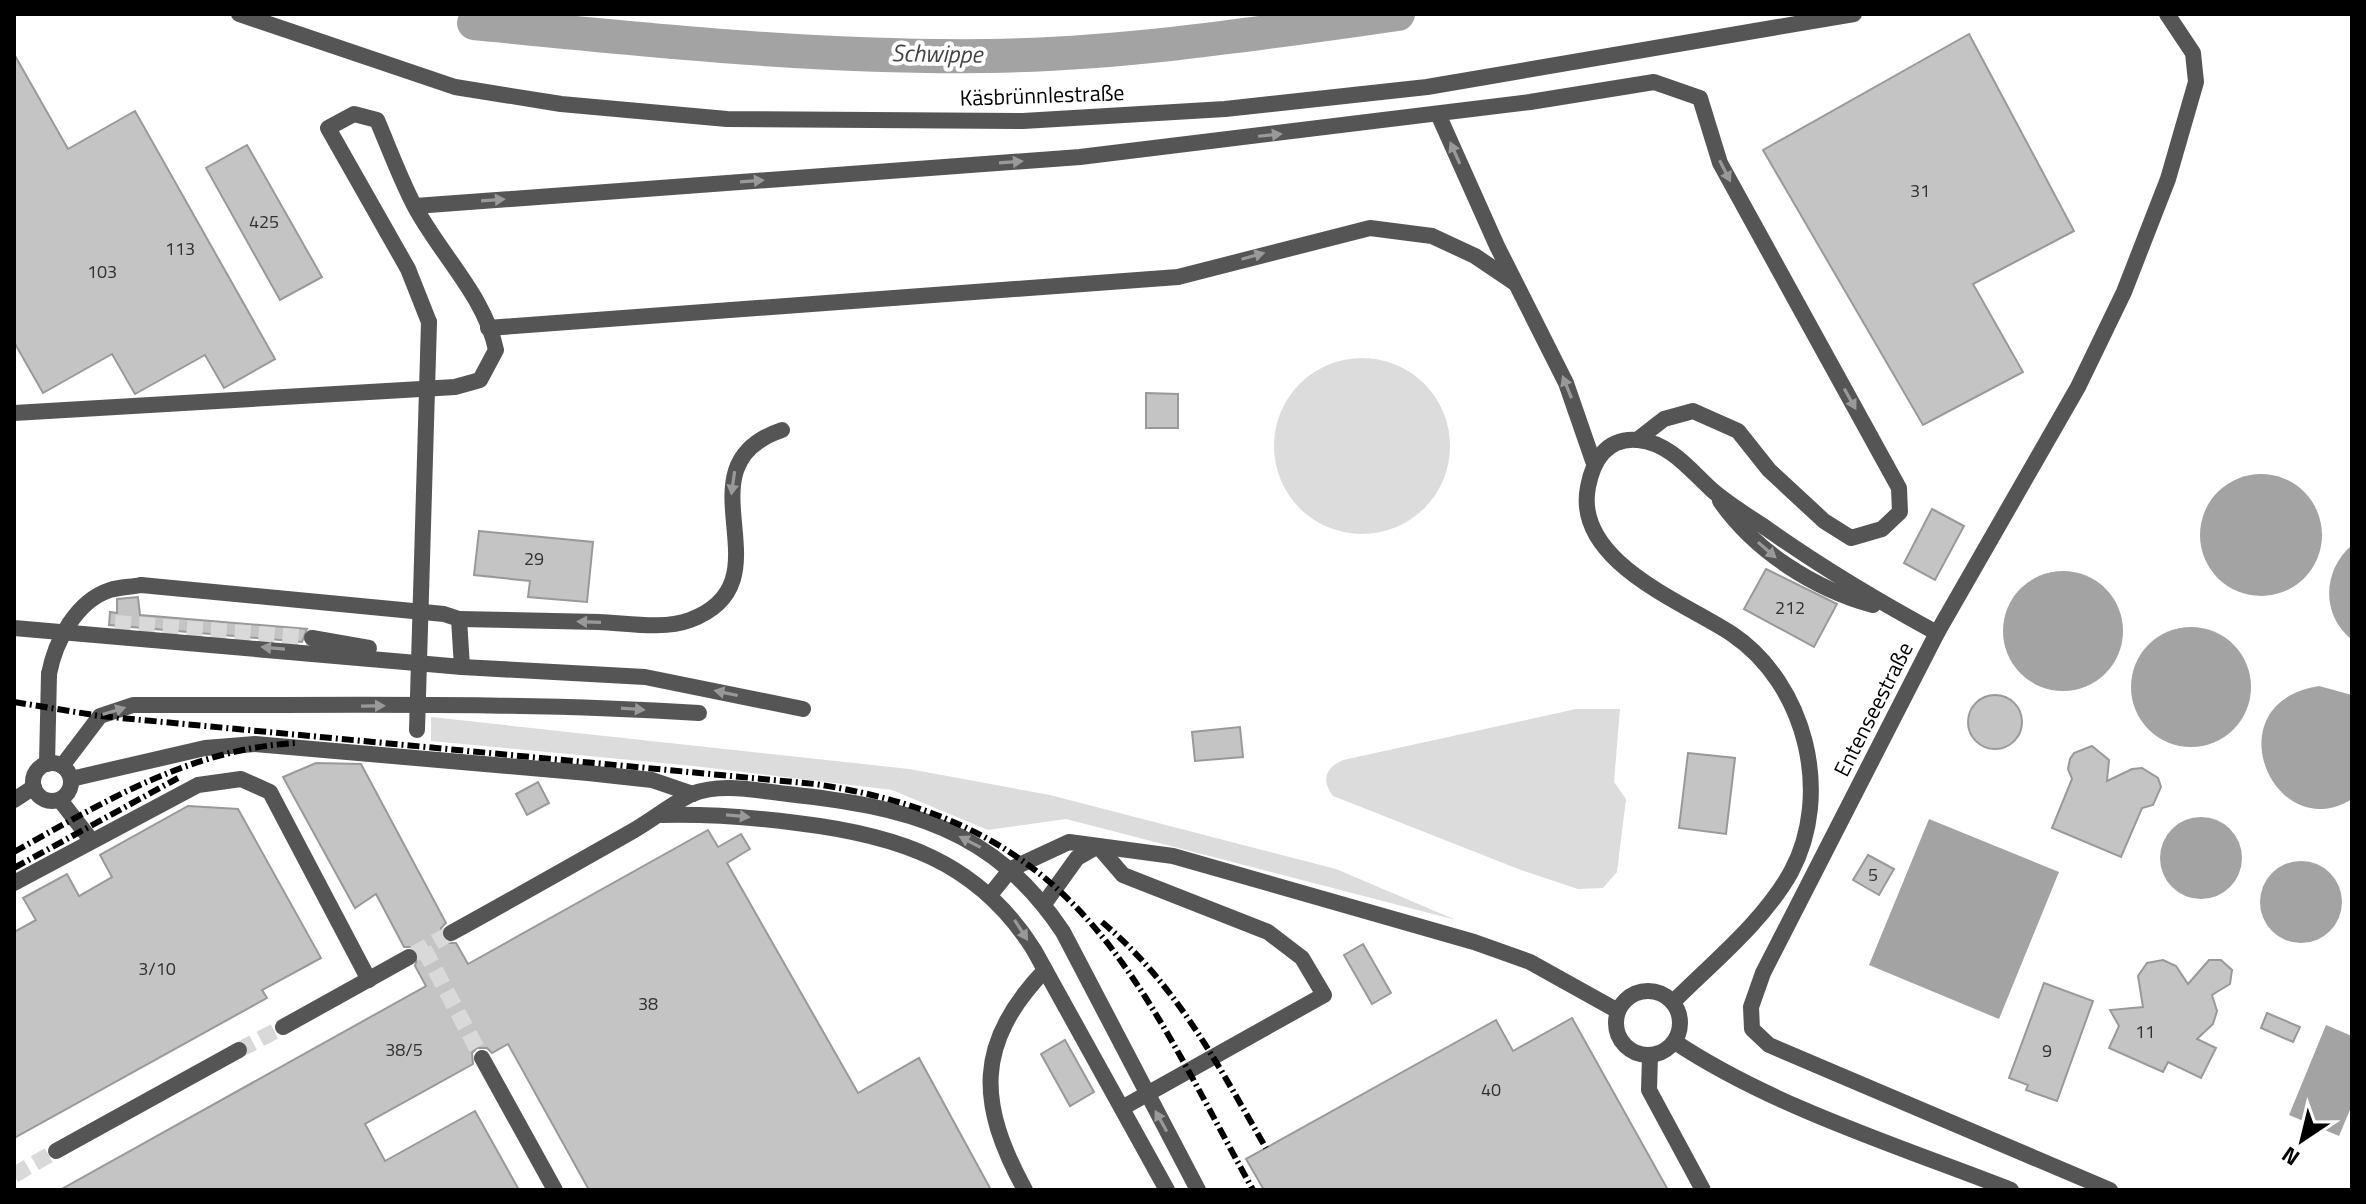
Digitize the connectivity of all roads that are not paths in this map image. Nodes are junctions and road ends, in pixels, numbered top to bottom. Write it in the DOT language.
graph roads {
  1 [pos="239,14"];
  2 [pos="1854,14"];
  3 [pos="2167,14"];
  4 [pos="1438,114"];
  5 [pos="415,206"];
  6 [pos="1515,283"];
  7 [pos="488,328"];
  8 [pos="14,413"];
  9 [pos="782,430"];
  10 [pos="1637,440"];
  11 [pos="1593,461"];
  12 [pos="459,619"];
  13 [pos="14,628"];
  14 [pos="1930,630"];
  15 [pos="312,638"];
  16 [pos="392,659"];
  17 [pos="462,667"];
  18 [pos="803,709"];
  19 [pos="699,713"];
  20 [pos="416,757"];
  21 [pos="60,770"];
  22 [pos="34,787"];
  23 [pos="693,794"];
  24 [pos="14,800"];
  25 [pos="60,800"];
  26 [pos="661,815"];
  27 [pos="91,840"];
  28 [pos="1098,846"];
  29 [pos="1011,869"];
  30 [pos="14,883"];
  31 [pos="990,895"];
  32 [pos="1044,904"];
  33 [pos="451,933"];
  34 [pos="409,957"];
  35 [pos="1045,970"];
  36 [pos="369,980"];
  37 [pos="1673,1002"];
  38 [pos="1618,1011"];
  39 [pos="283,1027"];
  40 [pos="1675,1042"];
  41 [pos="239,1050"];
  42 [pos="1650,1056"];
  43 [pos="482,1058"];
  44 [pos="1147,1095"];
  45 [pos="1122,1108"];
  46 [pos="56,1151"];
  47 [pos="555,1190"];
  48 [pos="1025,1190"];
  49 [pos="1167,1190"];
  50 [pos="1198,1190"];
  51 [pos="1703,1190"];
  52 [pos="2011,1190"];
  53 [pos="2110,1190"];
  1 -- 2 [label="street, Käsbrünnlestraße"];
  3 -- 14 [label="street, Entenseestraße"];
  5 -- 4 [label="street, one-way"];
  6 -- 4 [label="street, one-way"];
  4 -- 10 [label="street, one-way"];
  5 -- 7 [label="street"];
  5 -- 20 [label="street, bridge"];
  7 -- 6 [label="street, one-way"];
  11 -- 6 [label="street, one-way"];
  7 -- 8 [label="street"];
  9 -- 12 [label="street, one-way"];
  10 -- 11 [label="street"];
  10 -- 14 [label="street"];
  11 -- 37 [label="street"];
  12 -- 17 [label="street"];
  12 -- 21 [label="street, bridge"];
  16 -- 13 [label="street, one-way"];
  14 -- 53 [label="street, Entenseestraße"];
  15 -- 16 [label="street"];
  16 -- 17 [label="street"];
  18 -- 17 [label="street, one-way"];
  21 -- 19 [label="street, one-way"];
  20 -- 21 [label="street"];
  20 -- 23 [label="street"];
  21 -- 22 [label="street"];
  21 -- 25 [label="street"];
  22 -- 24 [label="street"];
  22 -- 25 [label="street"];
  23 -- 26 [label="street"];
  29 -- 23 [label="street, one-way"];
  25 -- 27 [label="street"];
  26 -- 31 [label="street, one-way"];
  26 -- 33 [label="street"];
  27 -- 30 [label="street"];
  27 -- 36 [label="street"];
  28 -- 29 [label="street"];
  28 -- 32 [label="street"];
  28 -- 38 [label="street"];
  28 -- 44 [label="street"];
  29 -- 31 [label="street"];
  29 -- 32 [label="street"];
  31 -- 35 [label="street, one-way"];
  32 -- 44 [label="street"];
  34 -- 36 [label="street"];
  35 -- 45 [label="street"];
  35 -- 48 [label="street"];
  36 -- 39 [label="street"];
  37 -- 38 [label="street"];
  37 -- 40 [label="street"];
  38 -- 42 [label="street"];
  40 -- 42 [label="street"];
  40 -- 52 [label="street"];
  41 -- 46 [label="street"];
  42 -- 51 [label="street"];
  43 -- 47 [label="street"];
  44 -- 45 [label="street"];
  50 -- 44 [label="street, one-way"];
  45 -- 49 [label="street"];
}
